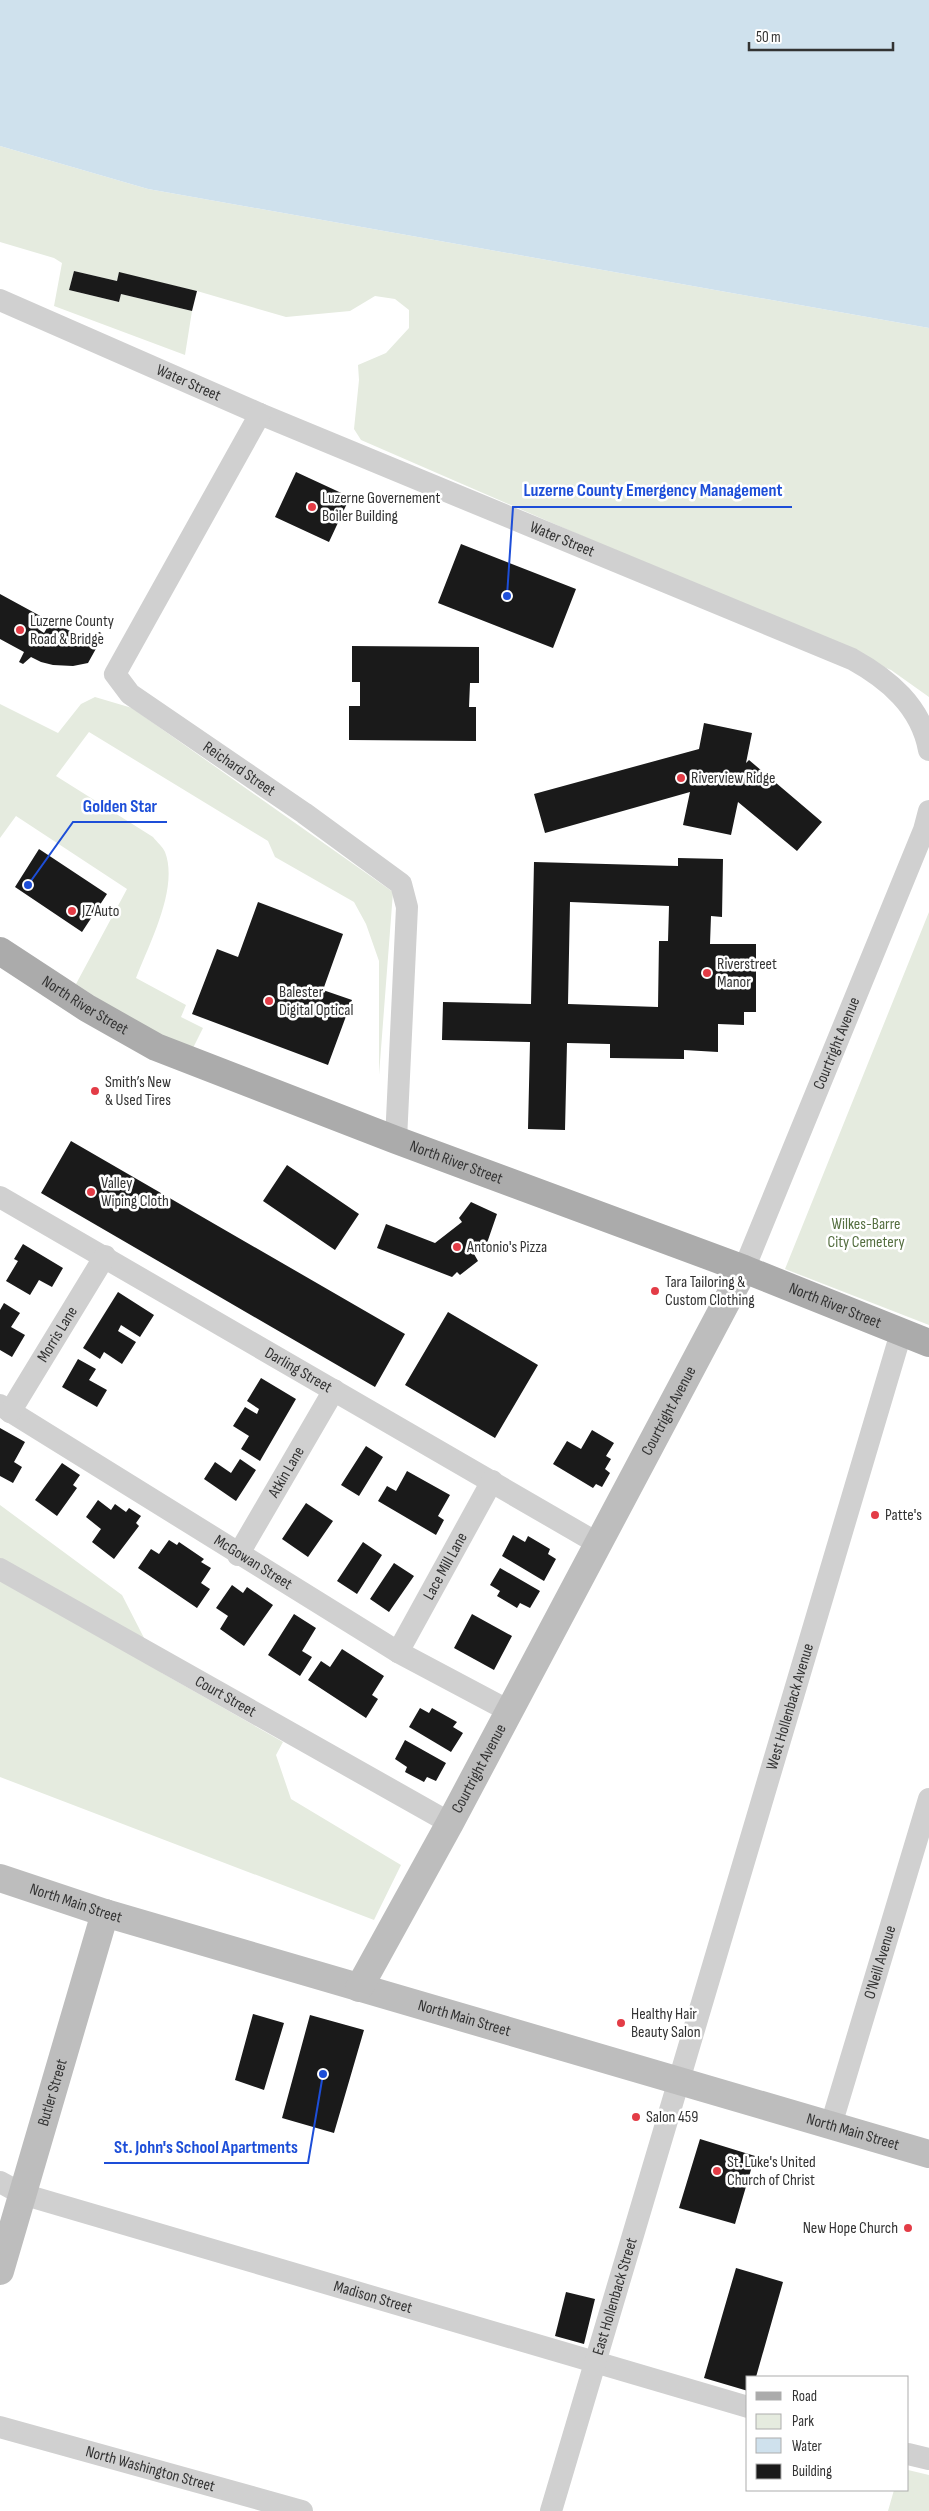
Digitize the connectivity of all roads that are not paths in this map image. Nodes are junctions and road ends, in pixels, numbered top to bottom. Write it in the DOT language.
graph roads {
  1 [pos="0,300"];
  2 [pos="260,414"];
  3 [pos="929,750"];
  4 [pos="929,811"];
  5 [pos="0,951"];
  6 [pos="396,1140"];
  7 [pos="0,1198"];
  8 [pos="105,1256"];
  9 [pos="744,1269"];
  10 [pos="901,1333"];
  11 [pos="929,1343"];
  12 [pos="334,1390"];
  13 [pos="5,1408"];
  14 [pos="492,1481"];
  15 [pos="597,1543"];
  16 [pos="238,1555"];
  17 [pos="0,1569"];
  18 [pos="398,1652"];
  19 [pos="509,1711"];
  20 [pos="929,1799"];
  21 [pos="450,1823"];
  22 [pos="0,1878"];
  23 [pos="105,1913"];
  24 [pos="359,1988"];
  25 [pos="678,2082"];
  26 [pos="831,2125"];
  27 [pos="929,2154"];
  28 [pos="11,2188"];
  29 [pos="0,2271"];
  30 [pos="594,2362"];
  31 [pos="746,2406"];
  32 [pos="0,2427"];
  33 [pos="909,2454"];
  34 [pos="929,2460"];
  35 [pos="302,2511"];
  36 [pos="551,2511"];
  1 -- 2 [label="street, Water Street"];
  2 -- 3 [label="street, Water Street"];
  2 -- 6 [label="street, Reichard Street"];
  4 -- 9 [label="street, Courtright Avenue"];
  5 -- 6 [label="main road, North River Street"];
  6 -- 9 [label="main road, North River Street"];
  7 -- 8 [label="street, Darling Street"];
  8 -- 12 [label="street, Darling Street"];
  8 -- 13 [label="street, Morris Lane"];
  9 -- 10 [label="main road, North River Street"];
  9 -- 15 [label="main road, Courtright Avenue"];
  10 -- 11 [label="main road, North River Street"];
  10 -- 25 [label="street, West Hollenback Avenue"];
  12 -- 14 [label="street, Darling Street"];
  12 -- 16 [label="street, Atkin Lane"];
  13 -- 16 [label="street, McGowan Street"];
  14 -- 15 [label="street, Darling Street"];
  14 -- 18 [label="street, Lace Mill Lane"];
  15 -- 19 [label="main road, Courtright Avenue"];
  16 -- 18 [label="street, McGowan Street"];
  17 -- 21 [label="street, Court Street"];
  18 -- 19 [label="street, McGowan Street"];
  19 -- 21 [label="main road, Courtright Avenue"];
  20 -- 26 [label="street, O'Neill Avenue"];
  21 -- 24 [label="main road, Courtright Avenue"];
  22 -- 23 [label="main road, North Main Street"];
  23 -- 24 [label="main road, North Main Street"];
  23 -- 28 [label="main road, Butler Street"];
  24 -- 25 [label="main road, North Main Street"];
  25 -- 26 [label="main road, North Main Street"];
  25 -- 30 [label="street, East Hollenback Street"];
  26 -- 27 [label="main road, North Main Street"];
  28 -- 29 [label="main road, Butler Street"];
  28 -- 30 [label="street, Madison Street"];
  30 -- 31 [label="street, Madison Street"];
  30 -- 36 [label="street, East Hollenback Street"];
  32 -- 35 [label="street, North Washington Street"];
  33 -- 34 [label="street"];
}
